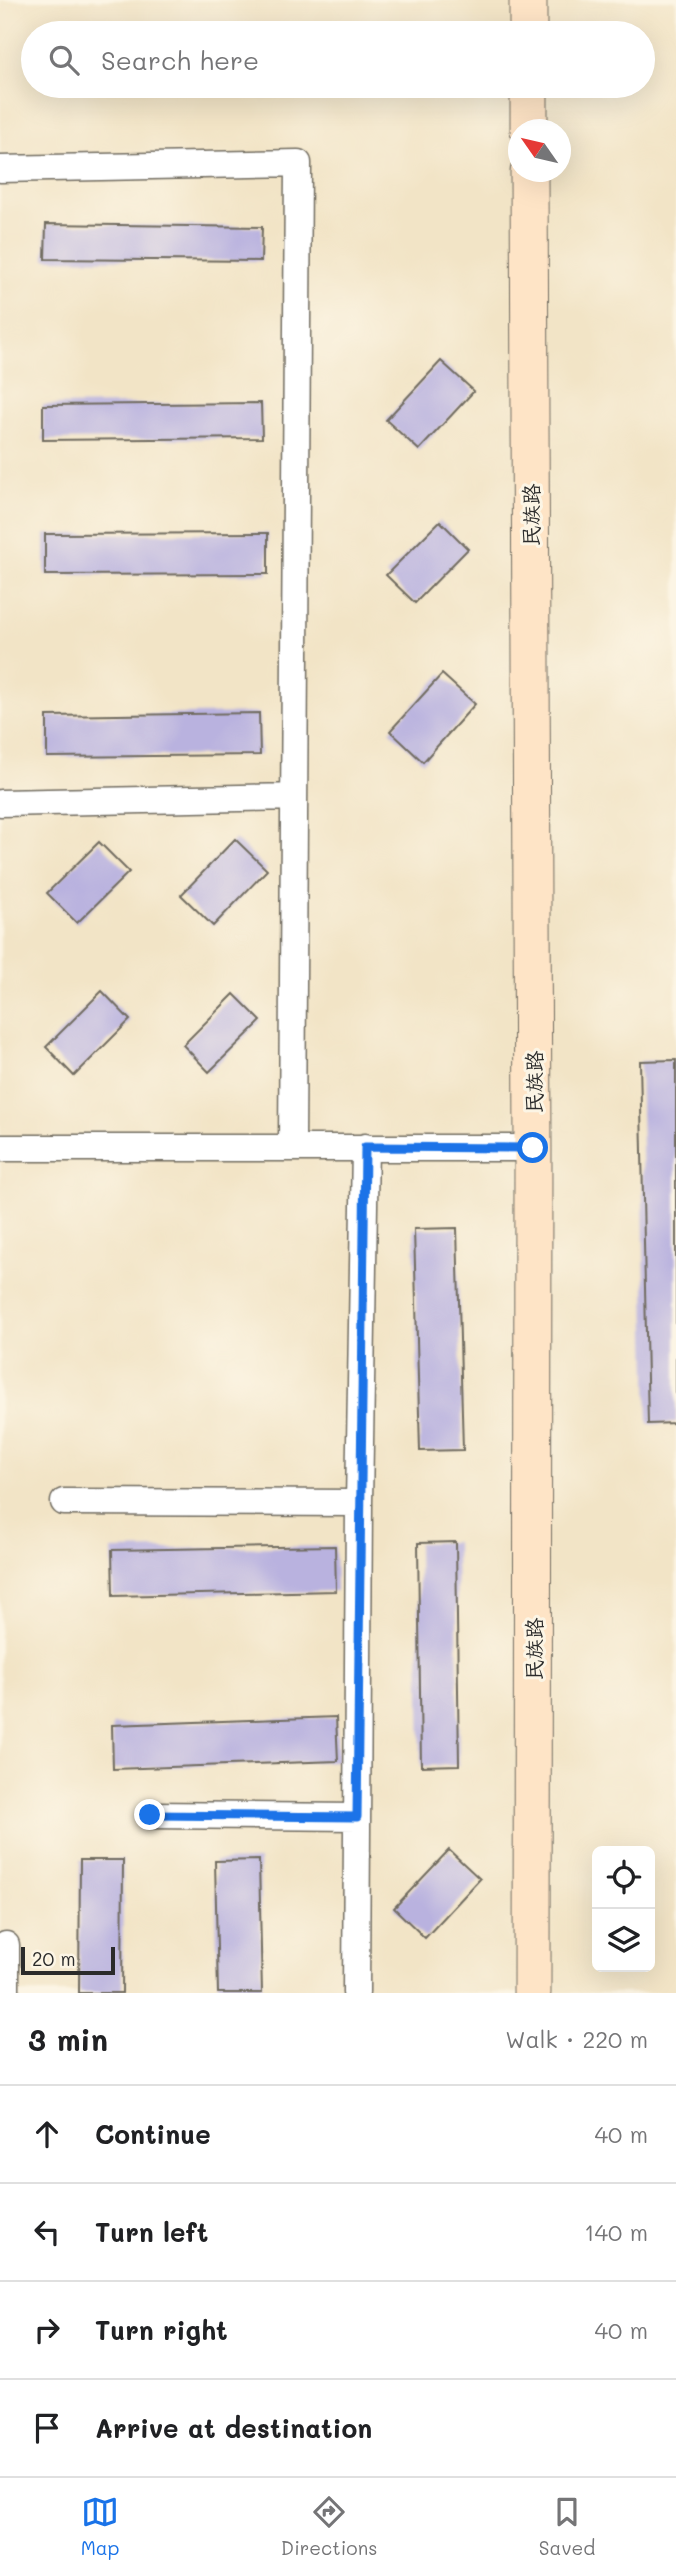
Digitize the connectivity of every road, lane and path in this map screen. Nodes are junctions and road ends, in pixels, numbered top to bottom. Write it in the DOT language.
graph roads {
  1 [pos="528,0"];
  2 [pos="528,21"];
  3 [pos="528,98"];
  4 [pos="529,119"];
  5 [pos="0,169"];
  6 [pos="529,182"];
  7 [pos="294,797"];
  8 [pos="0,803"];
  9 [pos="292,1146"];
  10 [pos="365,1147"];
  11 [pos="0,1148"];
  12 [pos="533,1148"];
  13 [pos="64,1503"];
  14 [pos="359,1503"];
  15 [pos="150,1815"];
  16 [pos="357,1817"];
  17 [pos="6,1945"];
  18 [pos="6,1993"];
  19 [pos="356,1993"];
  20 [pos="532,1993"];
  1 -- 2 [label="street"];
  3 -- 4 [label="street"];
  5 -- 7 [label="street"];
  6 -- 12 [label="street, 民族路"];
  7 -- 8 [label="street"];
  7 -- 9 [label="street"];
  9 -- 10 [label="street"];
  9 -- 11 [label="street"];
  10 -- 12 [label="street"];
  10 -- 14 [label="street"];
  12 -- 20 [label="street, 民族路"];
  13 -- 14 [label="street"];
  14 -- 16 [label="street"];
  15 -- 16 [label="street"];
  16 -- 19 [label="street"];
  17 -- 18 [label="street"];
}
